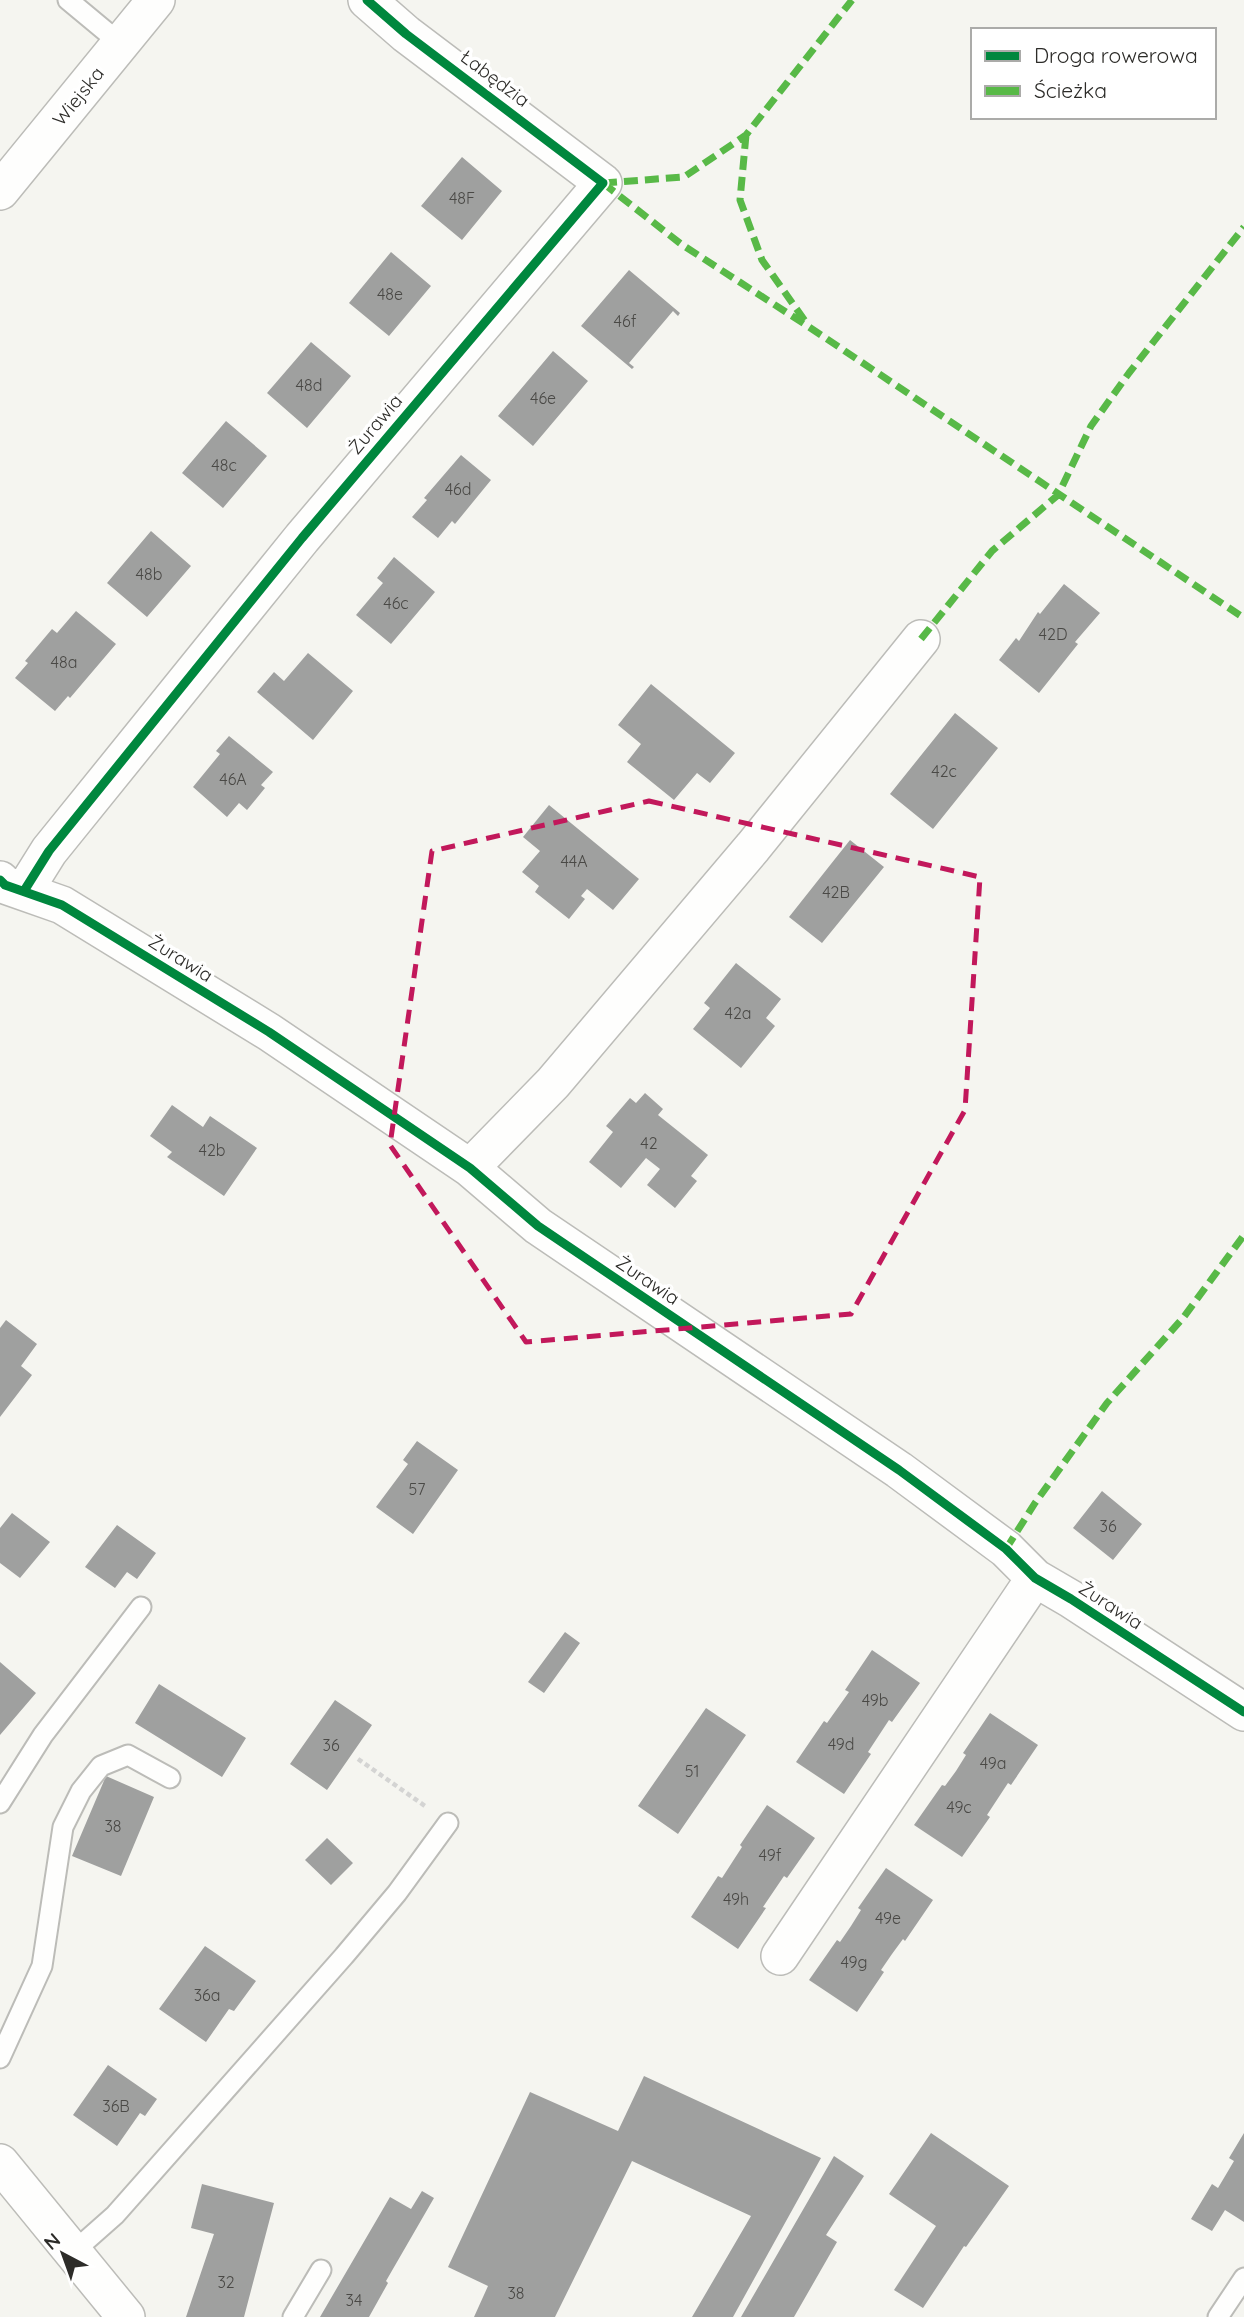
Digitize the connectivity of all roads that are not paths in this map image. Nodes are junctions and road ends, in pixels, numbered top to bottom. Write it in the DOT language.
graph roads {
  1 [pos="68,0"];
  2 [pos="156,0"];
  3 [pos="367,0"];
  4 [pos="121,44"];
  5 [pos="603,183"];
  6 [pos="0,191"];
  7 [pos="921,639"];
  8 [pos="7,887"];
  9 [pos="470,1168"];
  10 [pos="1035,1578"];
  11 [pos="141,1607"];
  12 [pos="1244,1712"];
  13 [pos="170,1778"];
  14 [pos="0,1803"];
  15 [pos="449,1823"];
  16 [pos="780,1956"];
  17 [pos="0,2058"];
  18 [pos="0,2163"];
  19 [pos="72,2253"];
  20 [pos="321,2270"];
  21 [pos="1244,2278"];
  22 [pos="126,2317"];
  23 [pos="293,2317"];
  24 [pos="1218,2317"];
  1 -- 4 [label="lane"];
  2 -- 4 [label="street, Wiejska"];
  3 -- 5 [label="street, Łabędzia"];
  4 -- 6 [label="street, Wiejska"];
  5 -- 8 [label="street, Żurawia"];
  7 -- 9 [label="street"];
  8 -- 9 [label="street, Żurawia"];
  9 -- 10 [label="street, Żurawia"];
  10 -- 12 [label="street, Żurawia"];
  10 -- 16 [label="street"];
  11 -- 14 [label="lane"];
  13 -- 17 [label="lane"];
  15 -- 19 [label="lane"];
  18 -- 19 [label="street"];
  19 -- 22 [label="street"];
  20 -- 23 [label="lane"];
  21 -- 24 [label="lane"];
}
